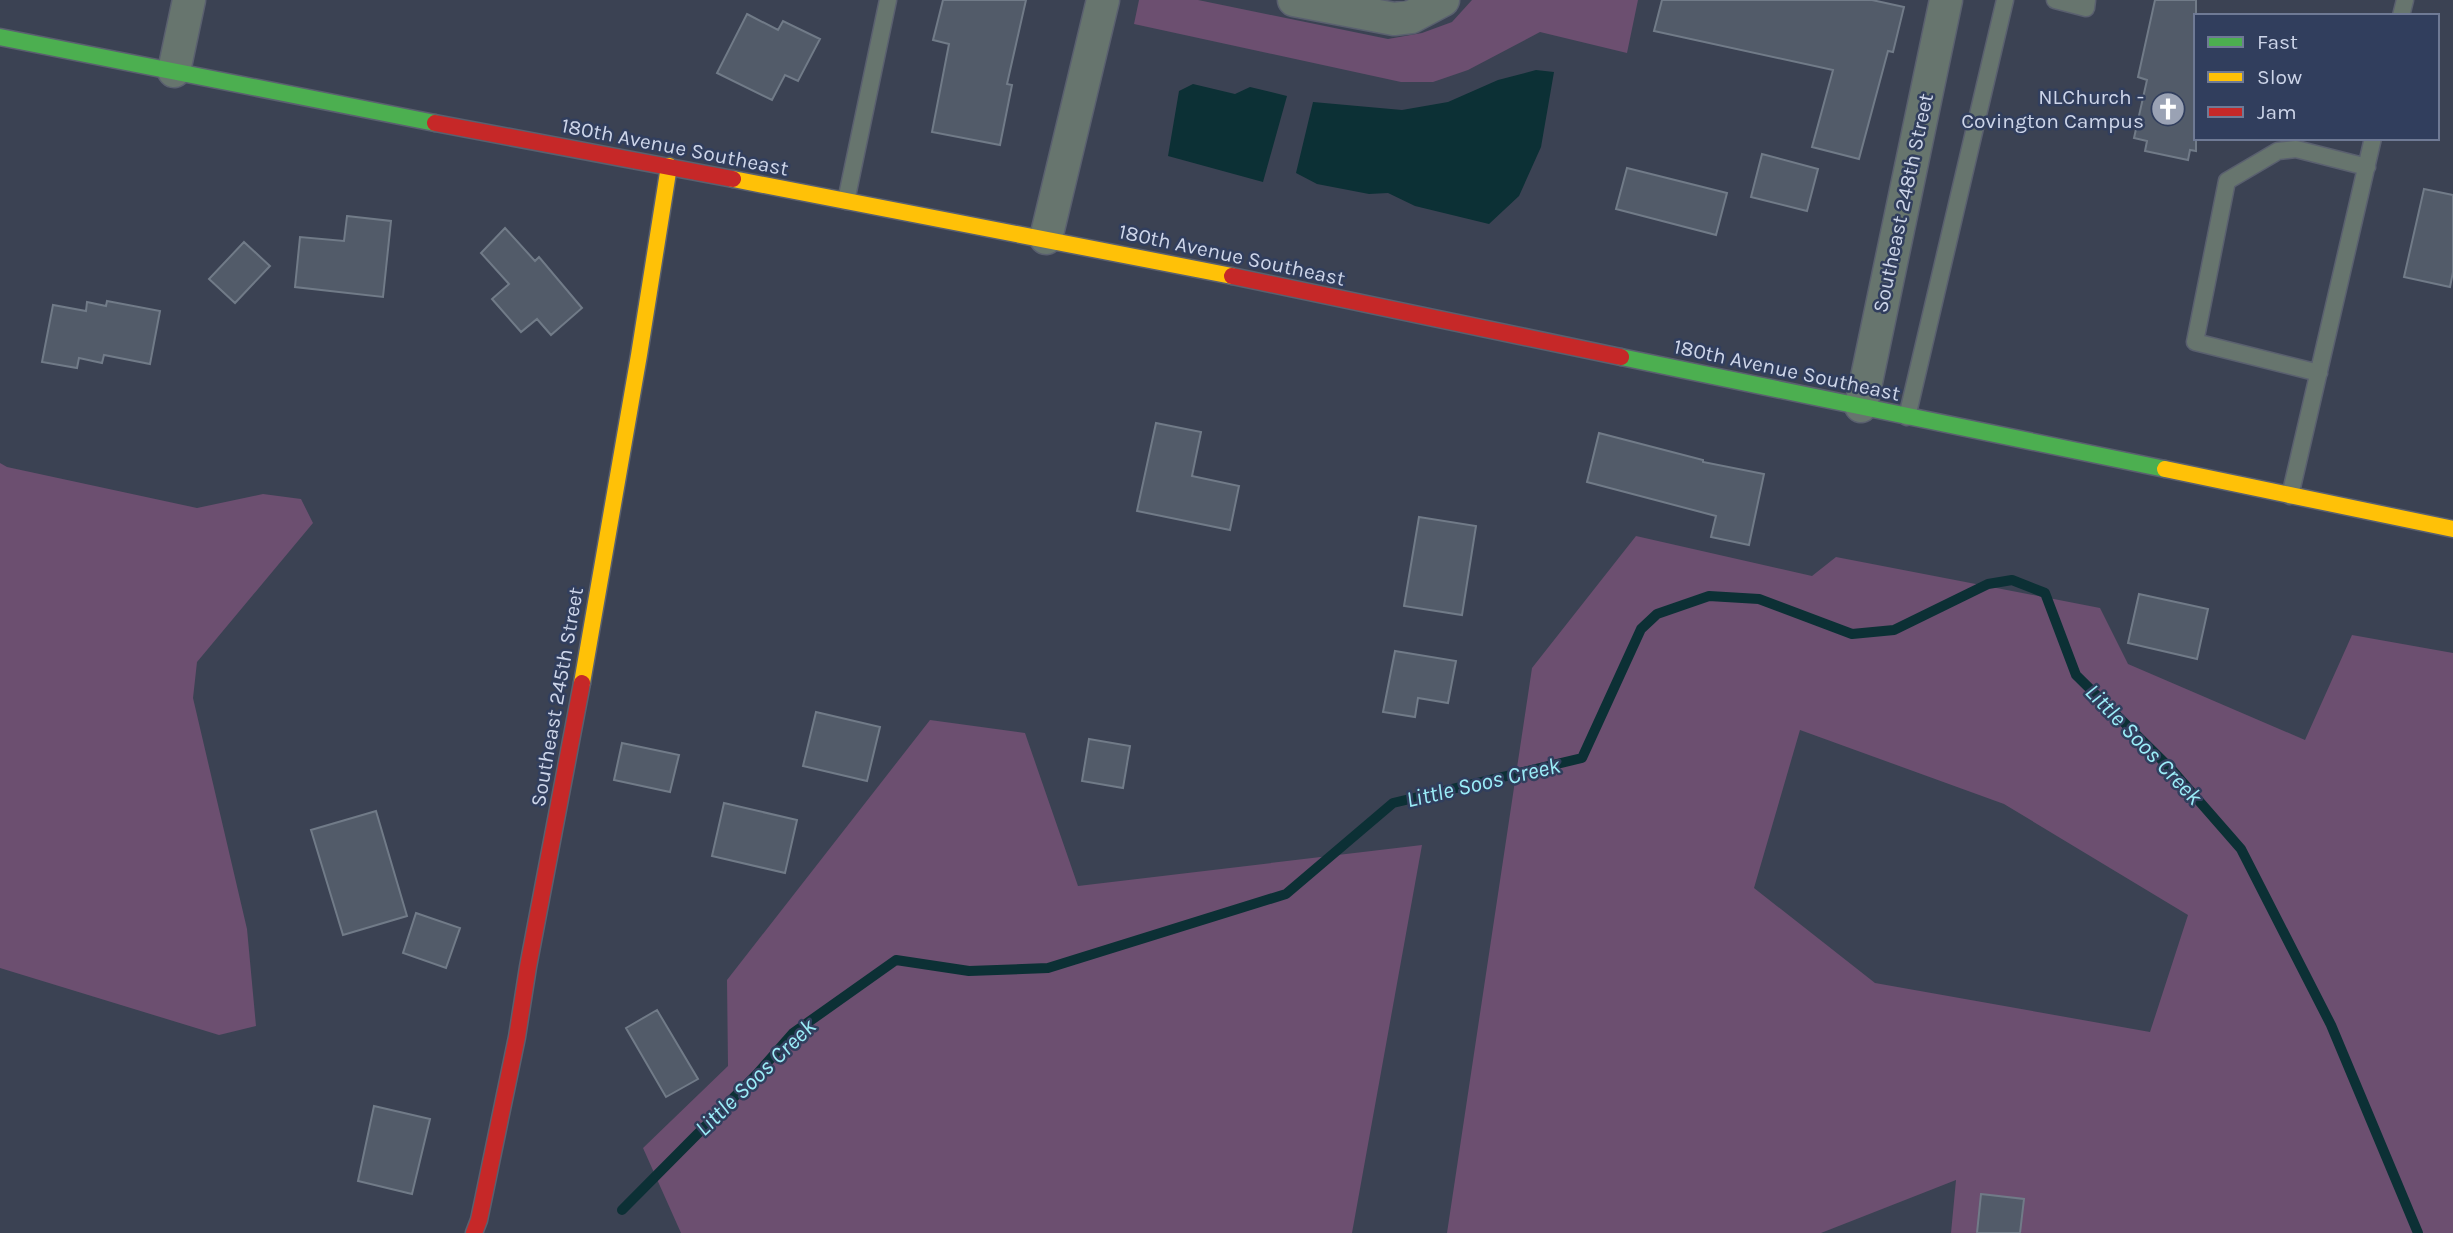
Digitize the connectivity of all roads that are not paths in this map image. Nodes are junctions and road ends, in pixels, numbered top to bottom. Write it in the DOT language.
graph roads {
  1 [pos="189,0"];
  2 [pos="888,0"];
  3 [pos="1103,0"];
  4 [pos="1294,0"];
  5 [pos="1946,0"];
  6 [pos="2005,0"];
  7 [pos="2055,0"];
  8 [pos="2087,0"];
  9 [pos="1439,3"];
  10 [pos="0,37"];
  11 [pos="174,71"];
  12 [pos="2373,140"];
  13 [pos="669,166"];
  14 [pos="2367,167"];
  15 [pos="846,201"];
  16 [pos="1046,238"];
  17 [pos="2319,373"];
  18 [pos="1861,406"];
  19 [pos="1907,417"];
  20 [pos="2290,496"];
  21 [pos="2453,528"];
  22 [pos="474,1233"];
  1 -- 11 [label="street"];
  2 -- 15 [label="lane"];
  3 -- 16 [label="street"];
  4 -- 9 [label="street"];
  5 -- 18 [label="street, Southeast 248th Street"];
  6 -- 19 [label="lane"];
  7 -- 8 [label="lane"];
  10 -- 11 [label="street, 180th Avenue Southeast"];
  11 -- 13 [label="street, 180th Avenue Southeast"];
  12 -- 14 [label="lane"];
  13 -- 15 [label="street, 180th Avenue Southeast"];
  13 -- 22 [label="street, Southeast 245th Street"];
  14 -- 17 [label="lane"];
  14 -- 17 [label="lane"];
  15 -- 16 [label="street, 180th Avenue Southeast"];
  16 -- 18 [label="street, 180th Avenue Southeast"];
  17 -- 20 [label="lane"];
  18 -- 19 [label="street, 180th Avenue Southeast"];
  19 -- 20 [label="street, 180th Avenue Southeast"];
  20 -- 21 [label="street, 180th Avenue Southeast"];
}
